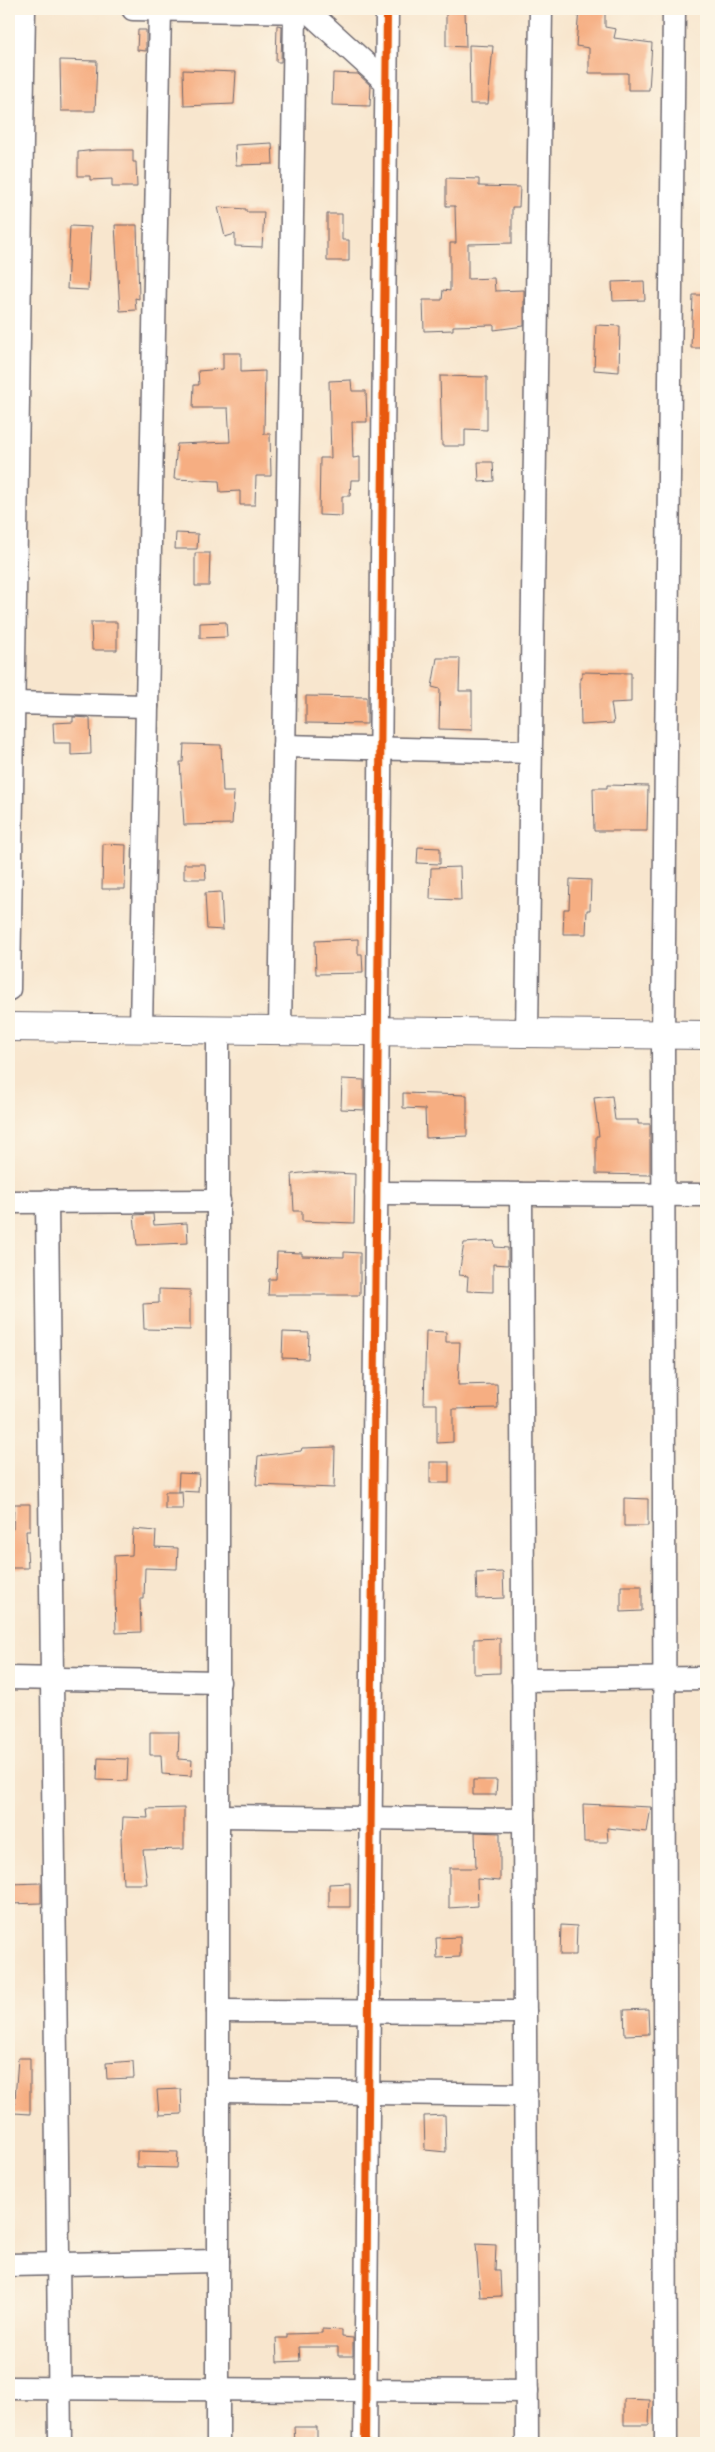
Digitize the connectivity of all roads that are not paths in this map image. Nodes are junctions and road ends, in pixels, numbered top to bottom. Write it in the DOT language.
graph roads {
  1 [pos="24,9"];
  2 [pos="133,9"];
  3 [pos="160,9"];
  4 [pos="387,9"];
  5 [pos="541,9"];
  6 [pos="674,9"];
  7 [pos="295,12"];
  8 [pos="386,82"];
  9 [pos="11,663"];
  10 [pos="13,703"];
  11 [pos="147,706"];
  12 [pos="284,746"];
  13 [pos="380,748"];
  14 [pos="531,752"];
  15 [pos="9,989"];
  16 [pos="9,1027"];
  17 [pos="142,1028"];
  18 [pos="218,1030"];
  19 [pos="280,1030"];
  20 [pos="378,1031"];
  21 [pos="527,1033"];
  22 [pos="663,1034"];
  23 [pos="706,1035"];
  24 [pos="376,1193"];
  25 [pos="521,1194"];
  26 [pos="663,1195"];
  27 [pos="706,1195"];
  28 [pos="219,1201"];
  29 [pos="9,1202"];
  30 [pos="47,1202"];
  31 [pos="9,1678"];
  32 [pos="52,1678"];
  33 [pos="706,1678"];
  34 [pos="664,1679"];
  35 [pos="524,1680"];
  36 [pos="219,1682"];
  37 [pos="218,1816"];
  38 [pos="371,1818"];
  39 [pos="524,1820"];
  40 [pos="218,2011"];
  41 [pos="369,2012"];
  42 [pos="525,2012"];
  43 [pos="218,2091"];
  44 [pos="368,2093"];
  45 [pos="526,2095"];
  46 [pos="218,2261"];
  47 [pos="58,2264"];
  48 [pos="9,2265"];
  49 [pos="9,2388"];
  50 [pos="59,2389"];
  51 [pos="218,2390"];
  52 [pos="366,2390"];
  53 [pos="527,2392"];
  54 [pos="60,2443"];
  55 [pos="218,2443"];
  56 [pos="366,2443"];
  57 [pos="527,2443"];
  58 [pos="666,2443"];
  1 -- 9 [label="street"];
  2 -- 3 [label="street"];
  3 -- 7 [label="street"];
  3 -- 11 [label="street"];
  4 -- 8 [label="street"];
  5 -- 14 [label="street"];
  6 -- 22 [label="street"];
  7 -- 8 [label="street"];
  7 -- 12 [label="street"];
  8 -- 13 [label="street"];
  9 -- 10 [label="street"];
  10 -- 11 [label="street"];
  10 -- 15 [label="street"];
  11 -- 17 [label="street"];
  12 -- 13 [label="street"];
  12 -- 19 [label="street"];
  13 -- 14 [label="street"];
  13 -- 20 [label="street"];
  14 -- 21 [label="street"];
  16 -- 17 [label="street"];
  17 -- 18 [label="street"];
  18 -- 19 [label="street"];
  18 -- 28 [label="street"];
  19 -- 20 [label="street"];
  20 -- 21 [label="street"];
  20 -- 24 [label="street"];
  21 -- 22 [label="street"];
  22 -- 23 [label="street"];
  22 -- 26 [label="street"];
  24 -- 25 [label="street"];
  24 -- 38 [label="street"];
  25 -- 26 [label="street"];
  25 -- 35 [label="street"];
  26 -- 27 [label="street"];
  26 -- 34 [label="street"];
  28 -- 30 [label="street"];
  28 -- 36 [label="street"];
  29 -- 30 [label="street"];
  30 -- 32 [label="street"];
  31 -- 32 [label="street"];
  32 -- 36 [label="street"];
  32 -- 47 [label="street"];
  33 -- 34 [label="street"];
  34 -- 35 [label="street"];
  34 -- 58 [label="street"];
  35 -- 39 [label="street"];
  36 -- 37 [label="street"];
  37 -- 38 [label="street"];
  37 -- 40 [label="street"];
  38 -- 39 [label="street"];
  38 -- 41 [label="street"];
  39 -- 42 [label="street"];
  40 -- 41 [label="street"];
  40 -- 43 [label="street"];
  41 -- 42 [label="street"];
  41 -- 44 [label="street"];
  42 -- 45 [label="street"];
  43 -- 44 [label="street"];
  43 -- 46 [label="street"];
  44 -- 45 [label="street"];
  44 -- 52 [label="street"];
  45 -- 53 [label="street"];
  46 -- 47 [label="street"];
  46 -- 51 [label="street"];
  47 -- 48 [label="street"];
  47 -- 50 [label="street"];
  49 -- 50 [label="street"];
  50 -- 51 [label="street"];
  50 -- 54 [label="street"];
  51 -- 52 [label="street"];
  51 -- 55 [label="street"];
  52 -- 53 [label="street"];
  52 -- 56 [label="street"];
  53 -- 57 [label="street"];
}
